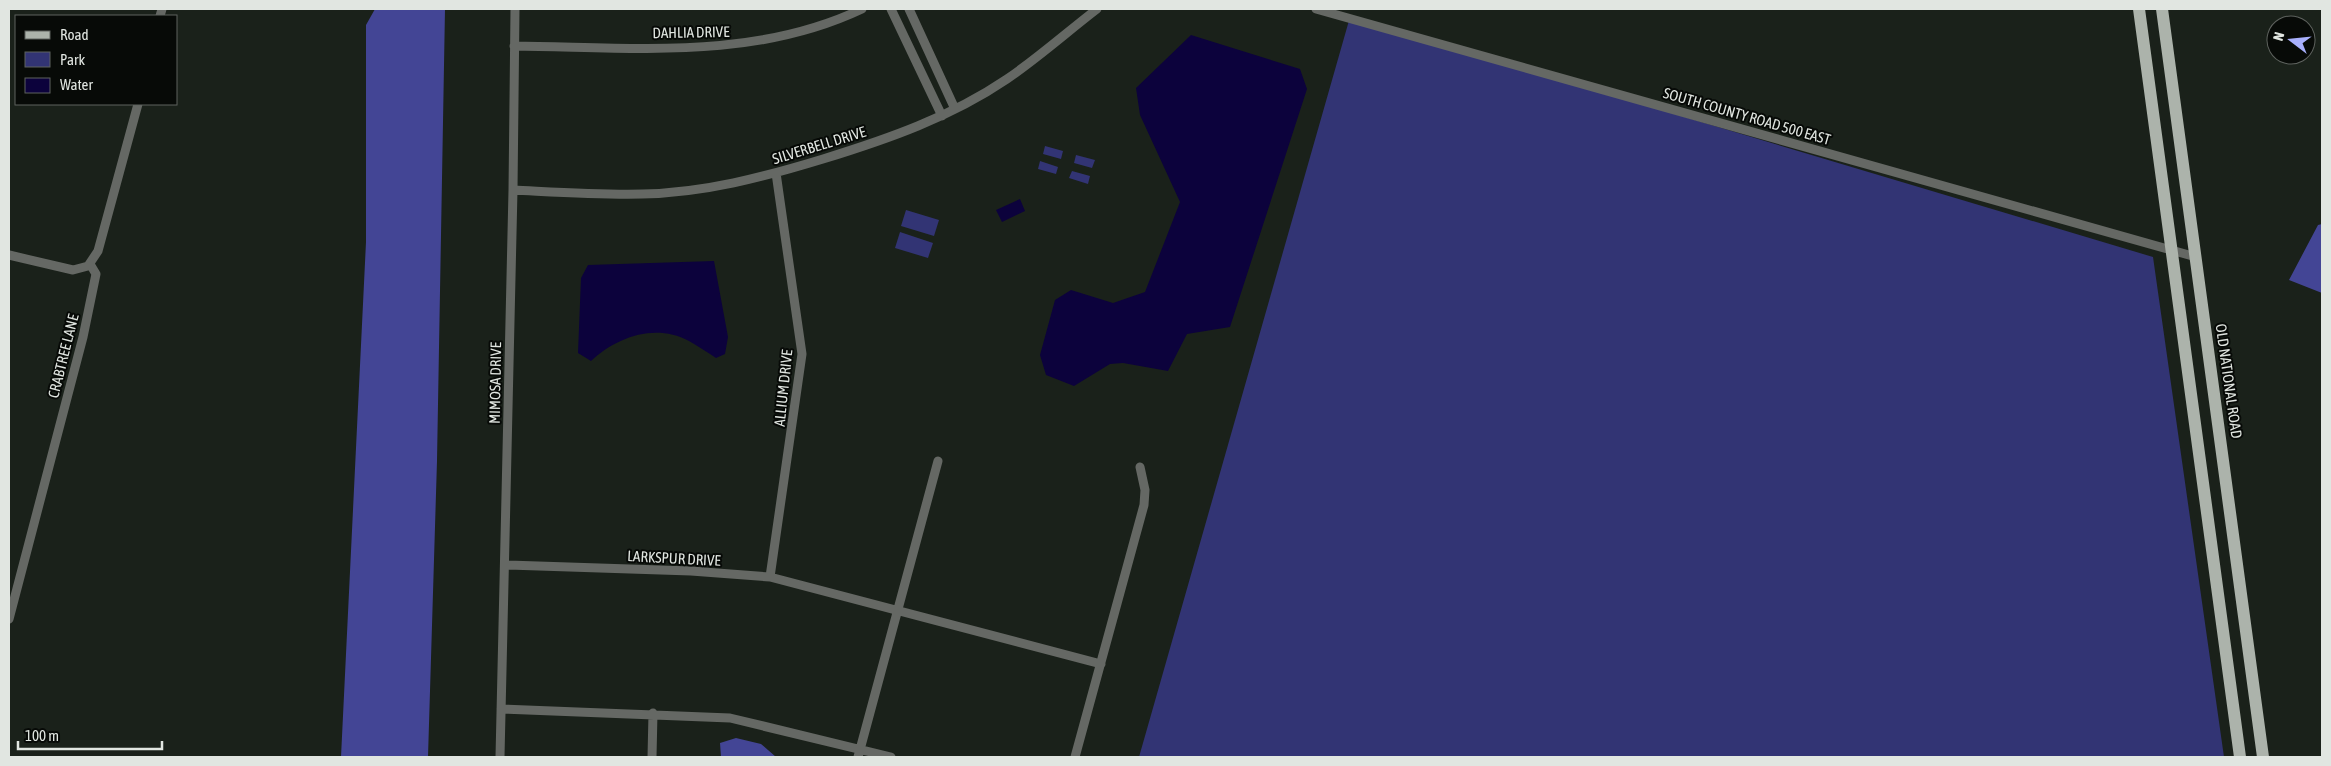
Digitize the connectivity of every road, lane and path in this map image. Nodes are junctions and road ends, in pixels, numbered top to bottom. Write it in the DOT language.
graph roads {
  1 [pos="514,9"];
  2 [pos="862,9"];
  3 [pos="891,9"];
  4 [pos="908,9"];
  5 [pos="1097,9"];
  6 [pos="1316,9"];
  7 [pos="2139,9"];
  8 [pos="2162,9"];
  9 [pos="514,46"];
  10 [pos="138,105"];
  11 [pos="955,109"];
  12 [pos="942,116"];
  13 [pos="776,172"];
  14 [pos="513,190"];
  15 [pos="2171,250"];
  16 [pos="9,255"];
  17 [pos="2196,258"];
  18 [pos="90,264"];
  19 [pos="938,461"];
  20 [pos="1140,467"];
  21 [pos="505,565"];
  22 [pos="770,577"];
  23 [pos="899,610"];
  24 [pos="9,619"];
  25 [pos="1101,664"];
  26 [pos="501,709"];
  27 [pos="653,713"];
  28 [pos="859,753"];
  29 [pos="500,757"];
  30 [pos="652,757"];
  31 [pos="891,757"];
  32 [pos="1075,757"];
  33 [pos="2240,757"];
  34 [pos="2263,757"];
  1 -- 9 [label="street, MIMOSA DRIVE"];
  2 -- 9 [label="street, DAHLIA DRIVE"];
  3 -- 12 [label="street"];
  4 -- 11 [label="street"];
  5 -- 11 [label="street, SILVERBELL DRIVE"];
  6 -- 15 [label="street, SOUTH COUNTY ROAD 500 EAST"];
  7 -- 15 [label="main road"];
  8 -- 17 [label="main road, OLD NATIONAL ROAD"];
  9 -- 14 [label="street, MIMOSA DRIVE"];
  10 -- 18 [label="street"];
  11 -- 12 [label="street, SILVERBELL DRIVE"];
  12 -- 13 [label="street, SILVERBELL DRIVE"];
  13 -- 14 [label="street, SILVERBELL DRIVE"];
  13 -- 22 [label="street, ALLIUM DRIVE"];
  14 -- 21 [label="street, MIMOSA DRIVE"];
  15 -- 17 [label="street, SOUTH COUNTY ROAD 500 EAST"];
  15 -- 33 [label="main road"];
  16 -- 18 [label="street"];
  17 -- 34 [label="main road, OLD NATIONAL ROAD"];
  18 -- 24 [label="street, CRABTREE LANE"];
  19 -- 23 [label="street"];
  20 -- 25 [label="street"];
  21 -- 22 [label="street, LARKSPUR DRIVE"];
  21 -- 26 [label="street, MIMOSA DRIVE"];
  22 -- 23 [label="street, LARKSPUR DRIVE"];
  23 -- 25 [label="street, LARKSPUR DRIVE"];
  23 -- 28 [label="street"];
  25 -- 32 [label="street"];
  26 -- 27 [label="street"];
  26 -- 29 [label="street, MIMOSA DRIVE"];
  27 -- 28 [label="street"];
  27 -- 30 [label="street"];
  28 -- 31 [label="street"];
}
